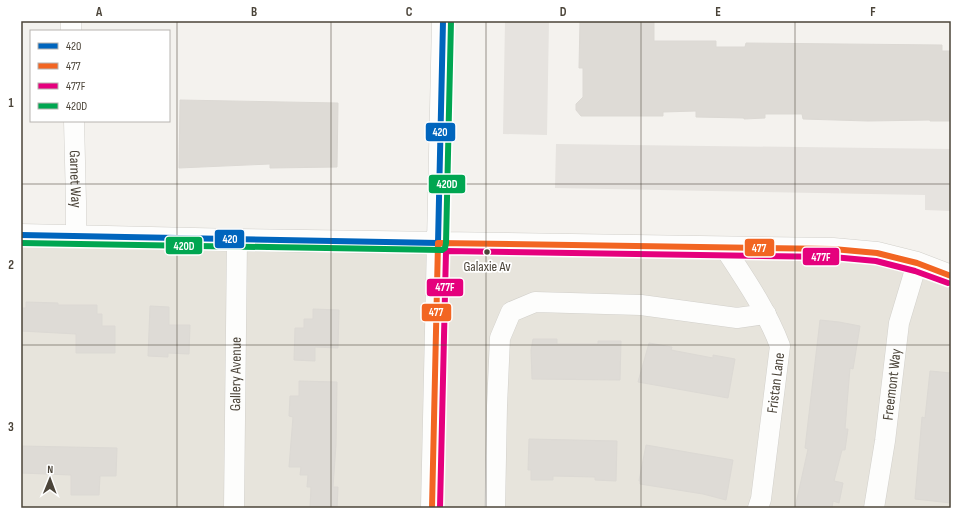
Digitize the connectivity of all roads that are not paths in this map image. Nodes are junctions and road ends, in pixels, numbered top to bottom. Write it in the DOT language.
graph roads {
  1 [pos="443,21"];
  2 [pos="74,122"];
  3 [pos="21,235"];
  4 [pos="76,236"];
  5 [pos="237,240"];
  6 [pos="438,243"];
  7 [pos="724,247"];
  8 [pos="917,263"];
  9 [pos="951,276"];
  10 [pos="766,314"];
  11 [pos="234,508"];
  12 [pos="432,508"];
  13 [pos="496,508"];
  14 [pos="758,508"];
  15 [pos="874,508"];
  1 -- 6 [label="street"];
  2 -- 4 [label="street, Garnet Way"];
  3 -- 4 [label="street"];
  4 -- 5 [label="street"];
  5 -- 6 [label="street"];
  5 -- 11 [label="street, Gallery Avenue"];
  6 -- 7 [label="street"];
  6 -- 12 [label="street"];
  7 -- 8 [label="street"];
  7 -- 10 [label="street, Fristan Lane"];
  8 -- 9 [label="street"];
  8 -- 15 [label="street, Freemont Way"];
  10 -- 13 [label="street"];
  10 -- 14 [label="street, Fristan Lane"];
}
